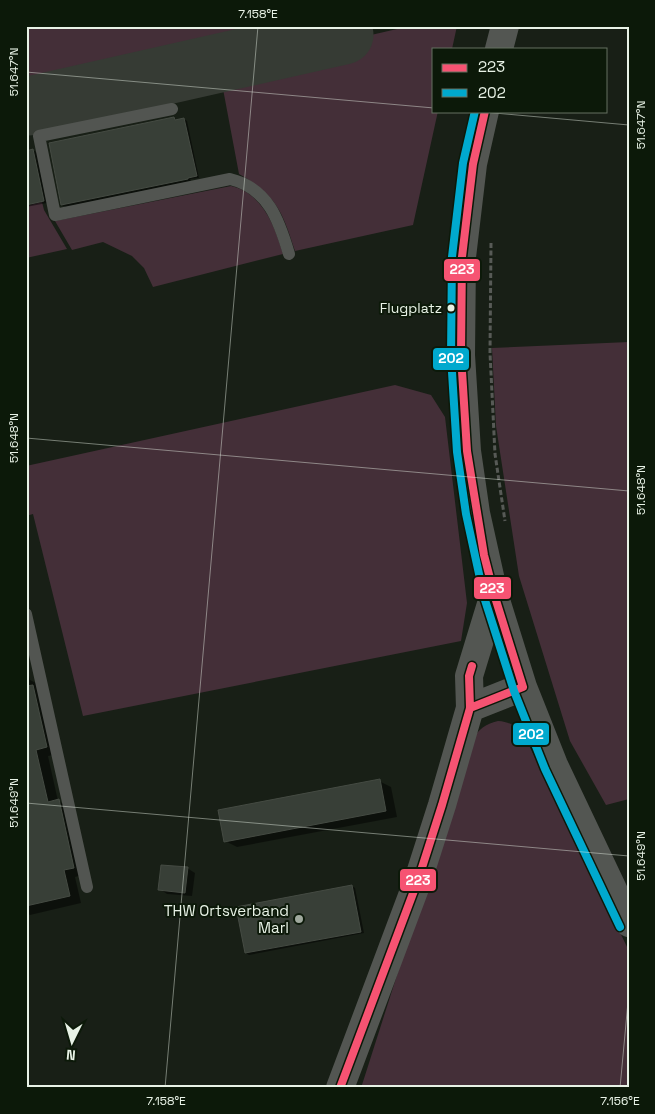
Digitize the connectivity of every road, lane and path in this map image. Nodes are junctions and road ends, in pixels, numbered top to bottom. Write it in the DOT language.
graph roads {
  1 [pos="505,26"];
  2 [pos="499,48"];
  3 [pos="172,109"];
  4 [pos="484,112"];
  5 [pos="491,237"];
  6 [pos="289,254"];
  7 [pos="506,524"];
  8 [pos="494,594"];
  9 [pos="26,614"];
  10 [pos="523,687"];
  11 [pos="470,708"];
  12 [pos="87,887"];
  13 [pos="629,923"];
  14 [pos="340,1088"];
  1 -- 2 [label="street"];
  3 -- 6 [label="lane"];
  4 -- 8 [label="street"];
  5 -- 7 [label="path"];
  8 -- 10 [label="street"];
  8 -- 11 [label="street"];
  9 -- 12 [label="lane"];
  10 -- 11 [label="street"];
  10 -- 13 [label="street"];
  11 -- 14 [label="street"];
}
